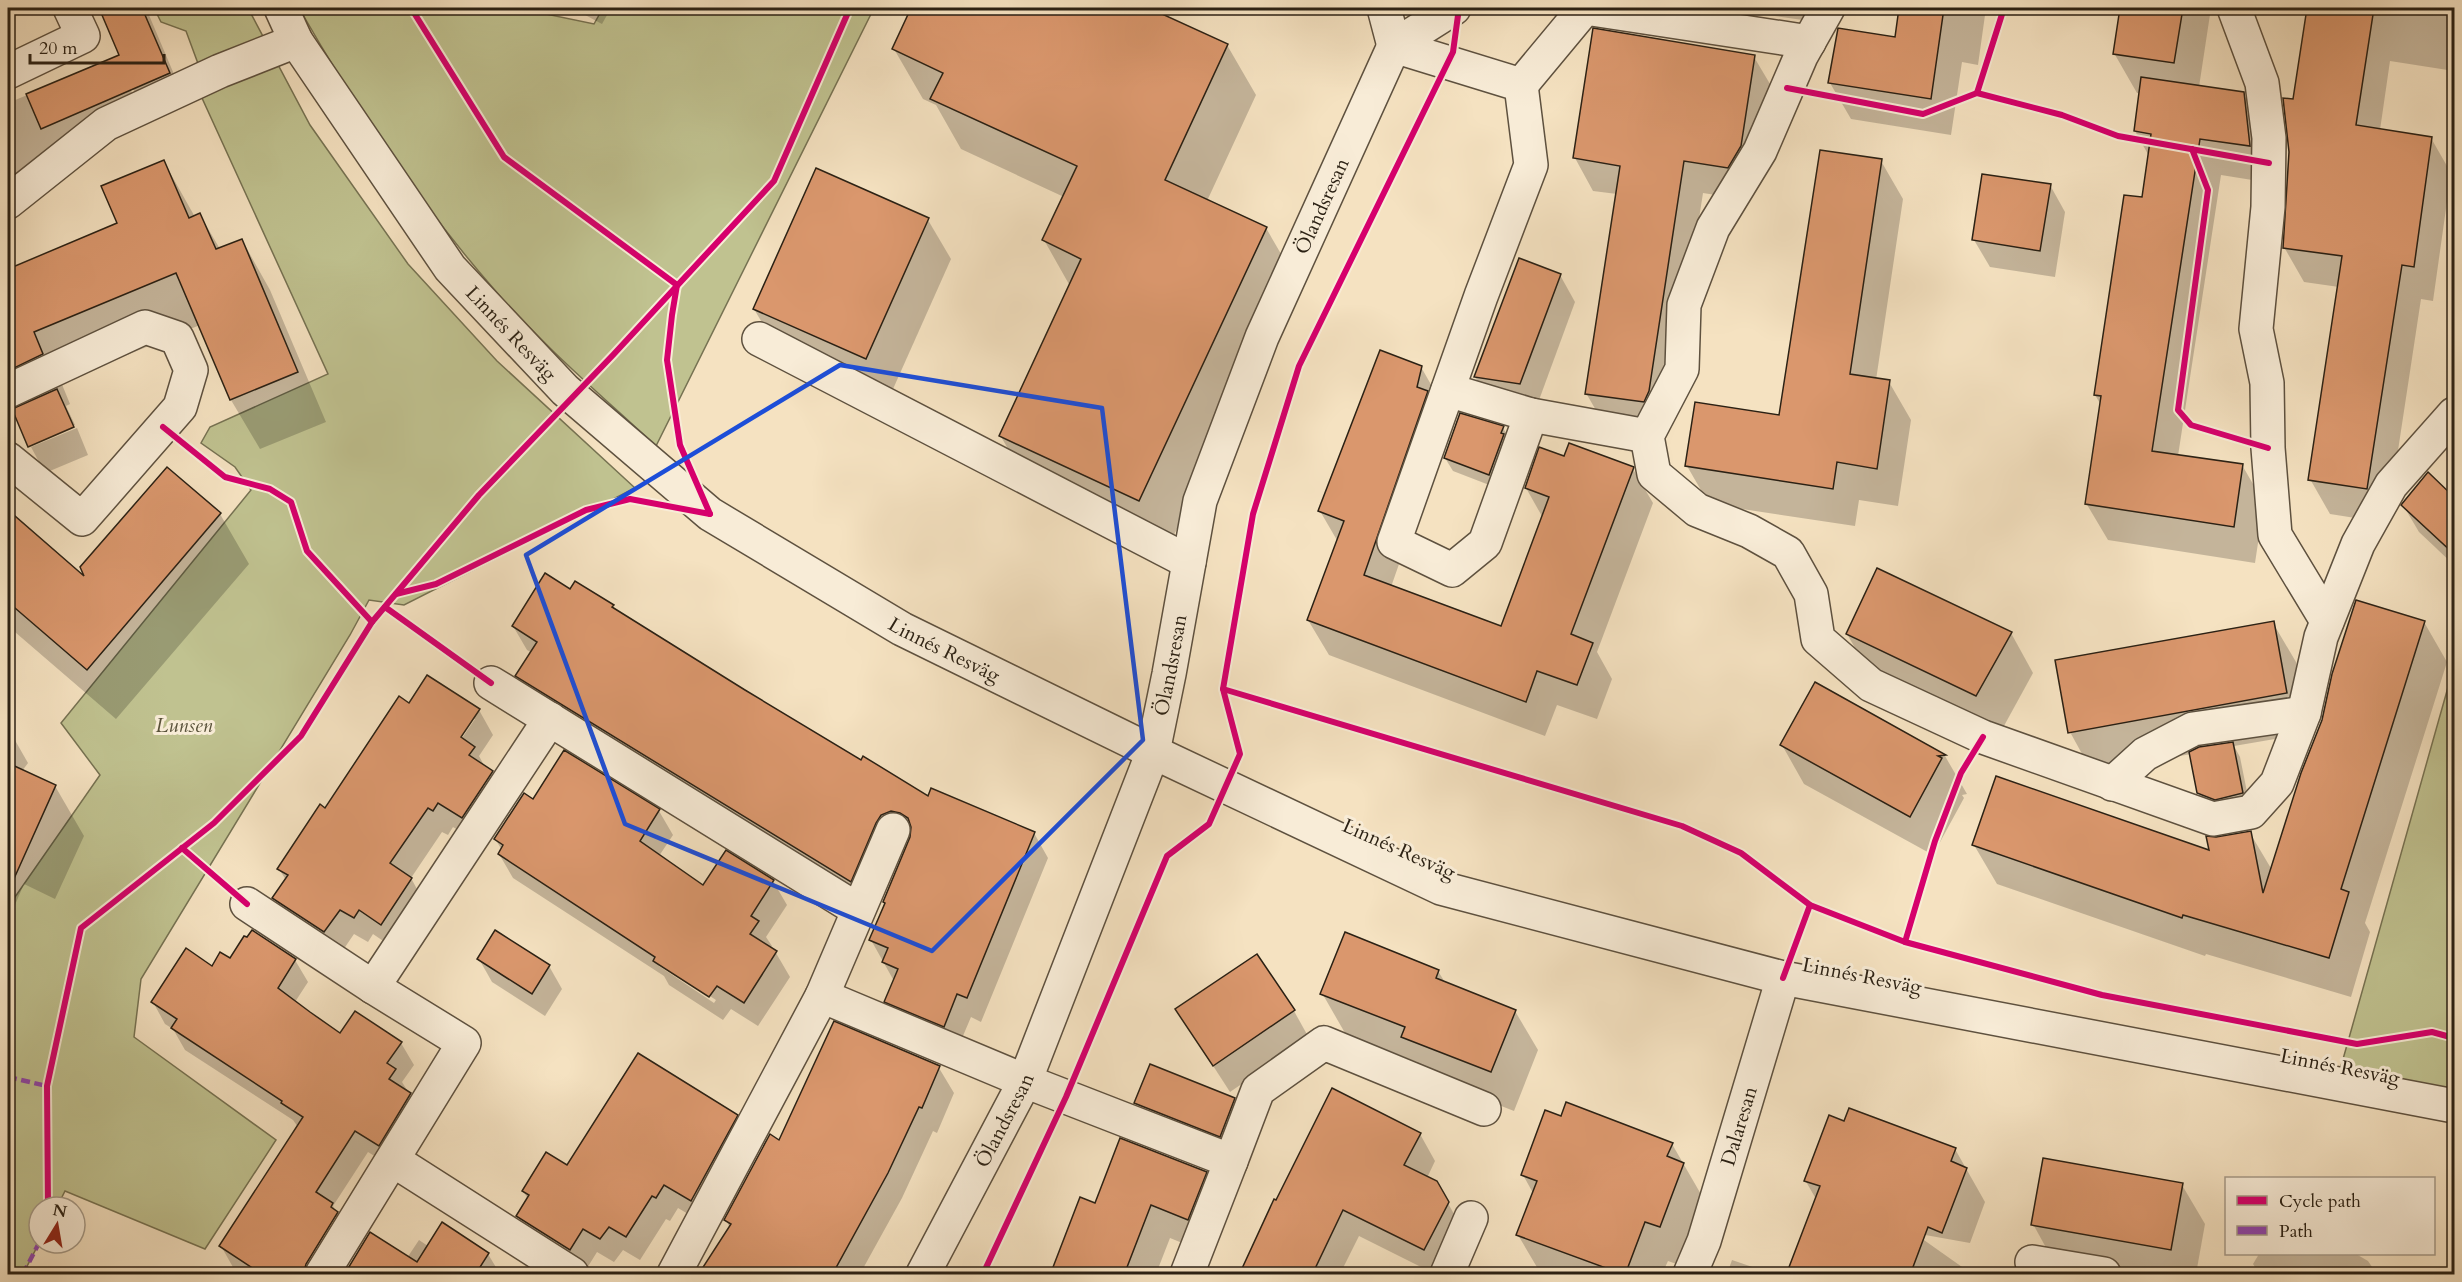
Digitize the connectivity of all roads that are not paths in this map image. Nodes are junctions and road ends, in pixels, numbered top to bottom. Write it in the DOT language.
graph roads {
  1 [pos="70,8"];
  2 [pos="281,8"];
  3 [pos="1384,8"];
  4 [pos="1454,8"];
  5 [pos="1828,8"];
  6 [pos="2234,8"];
  7 [pos="296,41"];
  8 [pos="1809,42"];
  9 [pos="1394,46"];
  10 [pos="8,72"];
  11 [pos="1521,85"];
  12 [pos="8,202"];
  13 [pos="759,339"];
  14 [pos="1448,390"];
  15 [pos="8,391"];
  16 [pos="2454,414"];
  17 [pos="1531,415"];
  18 [pos="1647,436"];
  19 [pos="8,459"];
  20 [pos="1189,562"];
  21 [pos="2327,621"];
  22 [pos="491,682"];
  23 [pos="2304,713"];
  24 [pos="550,719"];
  25 [pos="1153,752"];
  26 [pos="2112,784"];
  27 [pos="893,830"];
  28 [pos="247,904"];
  29 [pos="858,910"];
  30 [pos="1783,978"];
  31 [pos="372,987"];
  32 [pos="822,996"];
  33 [pos="1025,1081"];
  34 [pos="2454,1106"];
  35 [pos="1484,1108"];
  36 [pos="393,1160"];
  37 [pos="1231,1161"];
  38 [pos="1471,1218"];
  39 [pos="2032,1262"];
  40 [pos="322,1275"];
  41 [pos="572,1275"];
  42 [pos="674,1275"];
  43 [pos="923,1275"];
  44 [pos="1187,1275"];
  45 [pos="1447,1275"];
  46 [pos="1690,1275"];
  47 [pos="2104,1275"];
  1 -- 10 [label="street"];
  2 -- 7 [label="street, Linnés Resväg"];
  3 -- 9 [label="street"];
  4 -- 9 [label="street"];
  5 -- 8 [label="street"];
  6 -- 21 [label="street"];
  7 -- 12 [label="street"];
  7 -- 25 [label="street, Linnés Resväg"];
  8 -- 11 [label="street"];
  8 -- 18 [label="street"];
  9 -- 11 [label="street"];
  9 -- 20 [label="street, Ölandsresan"];
  11 -- 14 [label="street"];
  13 -- 20 [label="street"];
  14 -- 17 [label="street"];
  14 -- 17 [label="street"];
  15 -- 19 [label="street"];
  16 -- 21 [label="street"];
  17 -- 18 [label="street"];
  18 -- 26 [label="street"];
  20 -- 25 [label="street, Ölandsresan"];
  21 -- 23 [label="street"];
  22 -- 24 [label="street"];
  23 -- 26 [label="street"];
  23 -- 26 [label="street"];
  24 -- 29 [label="street"];
  24 -- 31 [label="street"];
  25 -- 30 [label="street, Linnés Resväg"];
  25 -- 33 [label="street, Ölandsresan"];
  27 -- 29 [label="street"];
  28 -- 31 [label="street"];
  29 -- 32 [label="street"];
  30 -- 34 [label="street, Linnés Resväg"];
  30 -- 46 [label="street, Dalaresan"];
  31 -- 36 [label="street"];
  32 -- 33 [label="street"];
  32 -- 42 [label="street"];
  33 -- 37 [label="street"];
  33 -- 43 [label="street, Ölandsresan"];
  35 -- 37 [label="street"];
  36 -- 40 [label="street"];
  36 -- 41 [label="street"];
  37 -- 44 [label="street"];
  38 -- 45 [label="street"];
  39 -- 47 [label="street"];
}
